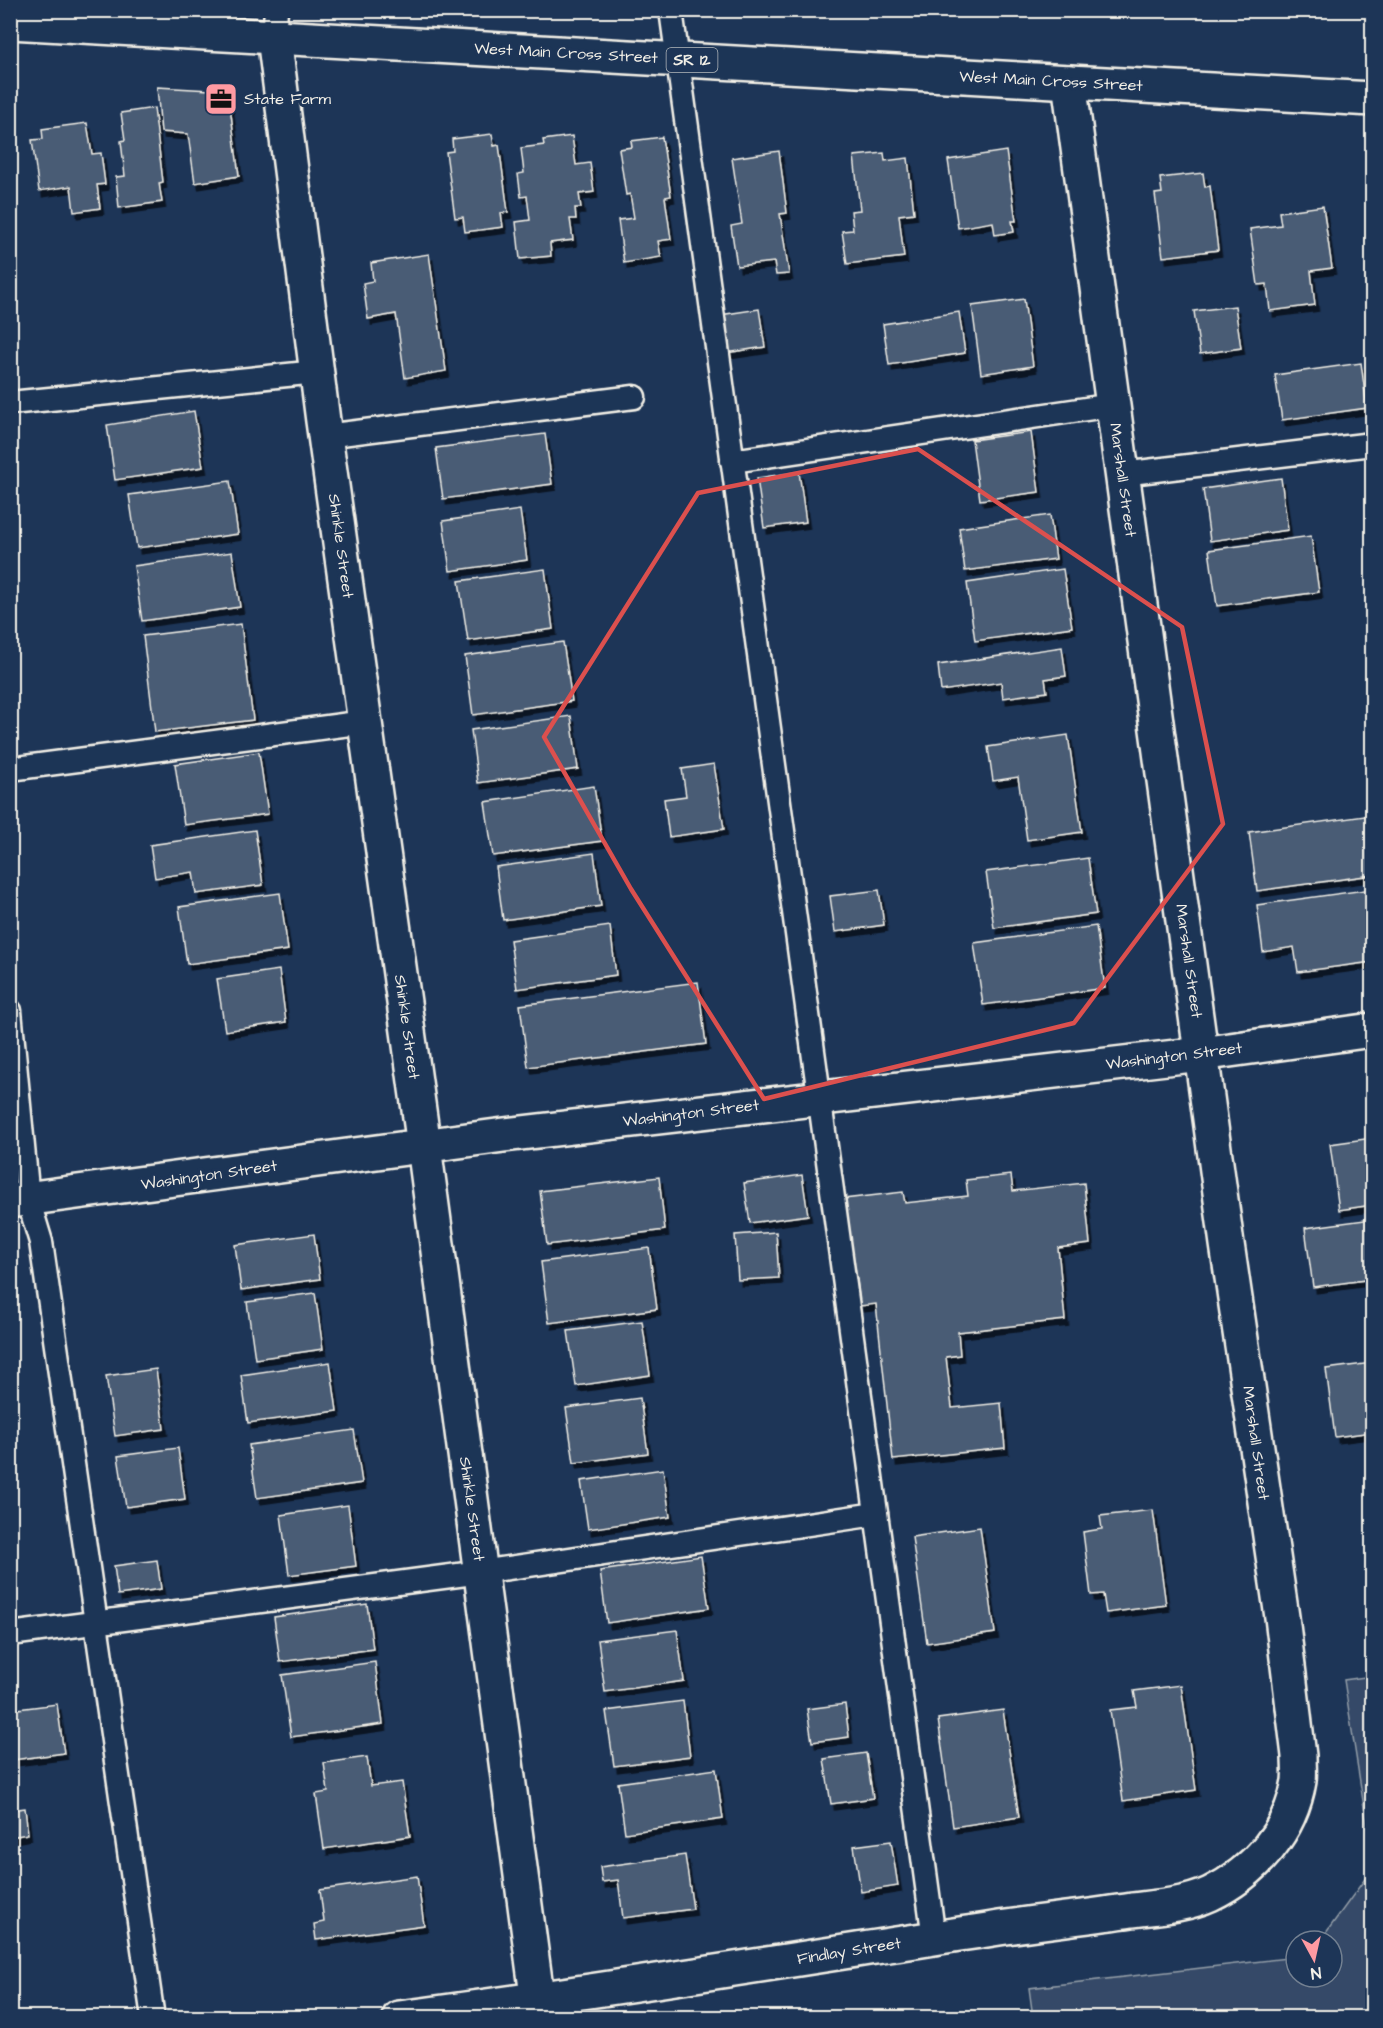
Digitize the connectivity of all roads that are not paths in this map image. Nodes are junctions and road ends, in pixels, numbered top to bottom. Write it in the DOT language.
graph roads {
  1 [pos="671,10"];
  2 [pos="10,22"];
  3 [pos="275,24"];
  4 [pos="677,60"];
  5 [pos="1069,82"];
  6 [pos="1372,99"];
  7 [pos="317,372"];
  8 [pos="634,398"];
  9 [pos="10,404"];
  10 [pos="1113,405"];
  11 [pos="326,436"];
  12 [pos="1372,444"];
  13 [pos="732,461"];
  14 [pos="1122,474"];
  15 [pos="365,722"];
  16 [pos="10,769"];
  17 [pos="10,1011"];
  18 [pos="1372,1030"];
  19 [pos="1201,1054"];
  20 [pos="818,1098"];
  21 [pos="424,1146"];
  22 [pos="19,1200"];
  23 [pos="876,1514"];
  24 [pos="481,1572"];
  25 [pos="95,1623"];
  26 [pos="10,1634"];
  27 [pos="1278,1837"];
  28 [pos="934,1938"];
  29 [pos="539,2008"];
  30 [pos="153,2018"];
  31 [pos="399,2018"];
  1 -- 4 [label="lane"];
  2 -- 3 [label="main road, West Main Cross Street / SR 12"];
  3 -- 4 [label="main road, West Main Cross Street / SR 12"];
  3 -- 7 [label="main road, Shinkle Street"];
  4 -- 5 [label="main road, West Main Cross Street / SR 12"];
  4 -- 13 [label="lane"];
  5 -- 6 [label="main road, West Main Cross Street / SR 12"];
  5 -- 10 [label="main road, Marshall Street"];
  7 -- 9 [label="lane"];
  7 -- 11 [label="main road, Shinkle Street"];
  8 -- 11 [label="lane"];
  10 -- 13 [label="lane"];
  10 -- 14 [label="main road, Marshall Street"];
  11 -- 15 [label="main road, Shinkle Street"];
  12 -- 14 [label="lane"];
  13 -- 20 [label="lane"];
  14 -- 19 [label="main road, Marshall Street"];
  15 -- 16 [label="lane"];
  15 -- 21 [label="main road, Shinkle Street"];
  17 -- 22 [label="lane"];
  18 -- 19 [label="main road, Washington Street"];
  19 -- 20 [label="main road, Washington Street"];
  19 -- 27 [label="main road, Marshall Street"];
  20 -- 21 [label="main road, Washington Street"];
  20 -- 23 [label="lane"];
  21 -- 22 [label="main road, Washington Street"];
  21 -- 24 [label="main road, Shinkle Street"];
  22 -- 25 [label="lane"];
  23 -- 24 [label="lane"];
  23 -- 28 [label="lane"];
  24 -- 25 [label="lane"];
  24 -- 29 [label="main road, Shinkle Street"];
  25 -- 26 [label="lane"];
  25 -- 30 [label="lane"];
  27 -- 28 [label="main road, Findlay Street"];
  28 -- 29 [label="main road, Findlay Street"];
  29 -- 31 [label="main road, Findlay Street"];
}
